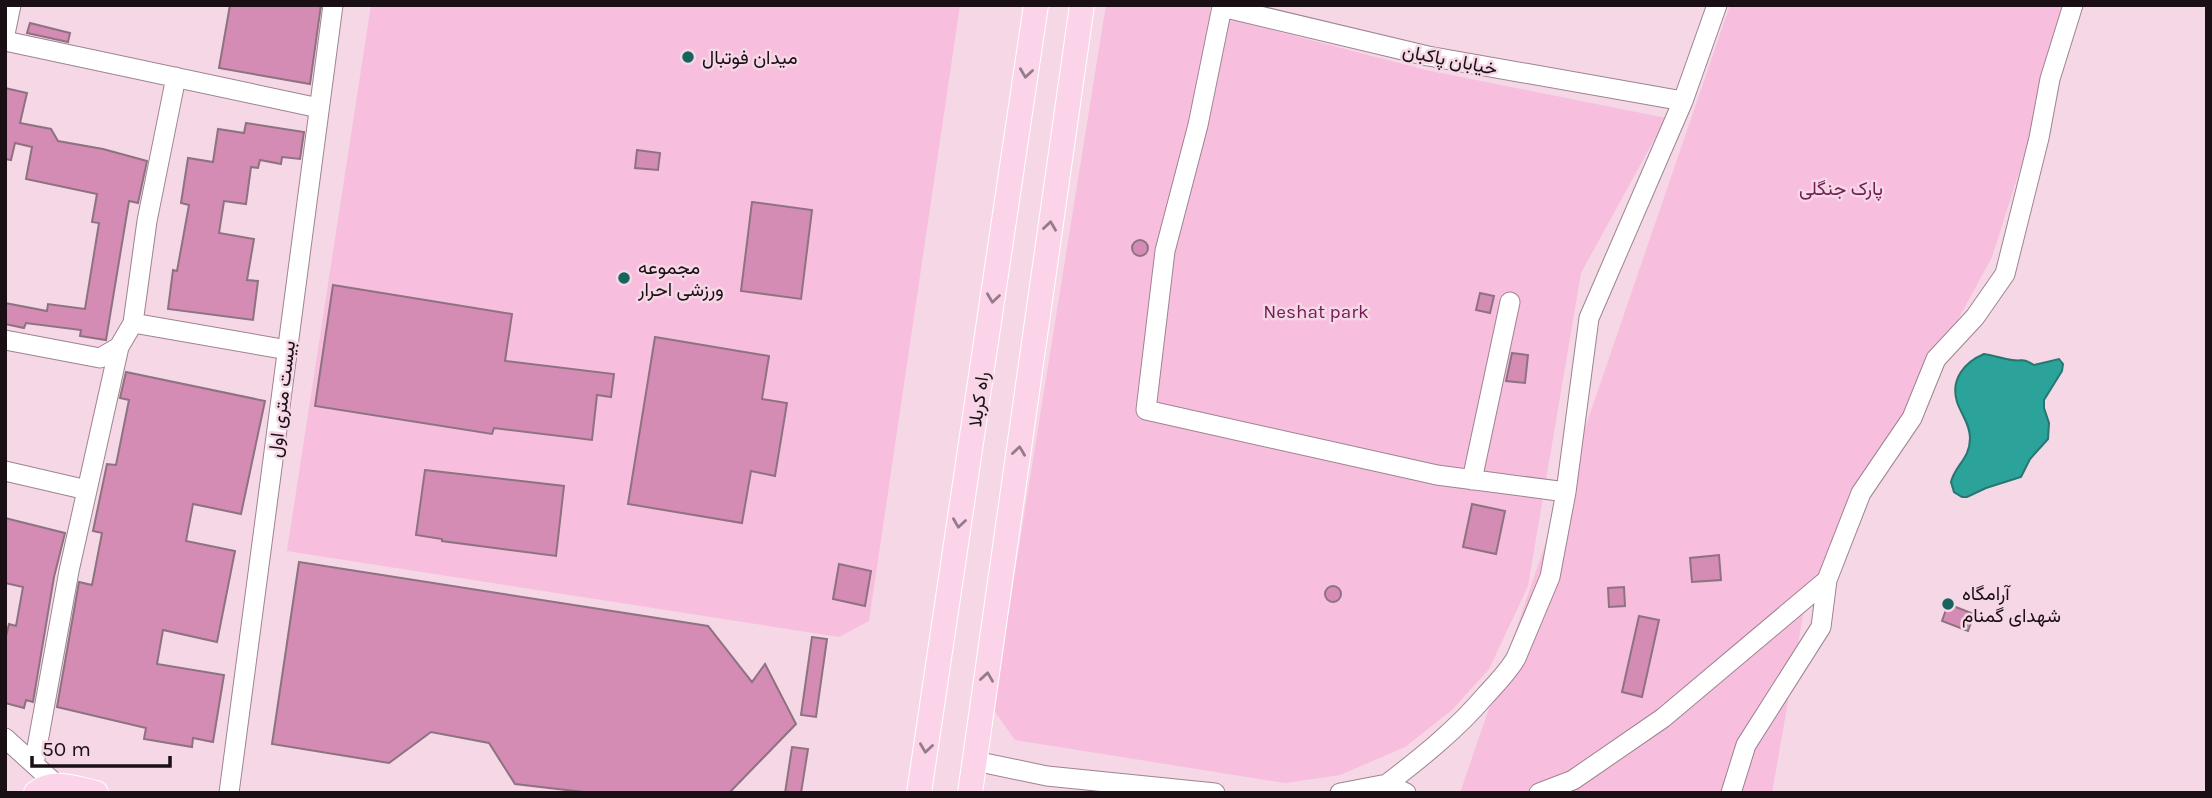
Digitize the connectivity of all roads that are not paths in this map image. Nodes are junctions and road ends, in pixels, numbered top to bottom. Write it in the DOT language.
graph roads {
  1 [pos="11,5"];
  2 [pos="333,5"];
  3 [pos="1036,5"];
  4 [pos="1082,5"];
  5 [pos="1717,5"];
  6 [pos="2073,5"];
  7 [pos="1222,6"];
  8 [pos="5,34"];
  9 [pos="5,41"];
  10 [pos="176,77"];
  11 [pos="1683,101"];
  12 [pos="319,108"];
  13 [pos="1510,302"];
  14 [pos="133,323"];
  15 [pos="5,340"];
  16 [pos="119,347"];
  17 [pos="288,350"];
  18 [pos="5,471"];
  19 [pos="1472,480"];
  20 [pos="87,489"];
  21 [pos="1566,492"];
  22 [pos="1827,580"];
  23 [pos="5,738"];
  24 [pos="975,761"];
  25 [pos="34,764"];
  26 [pos="1045,784"];
  27 [pos="1387,784"];
  28 [pos="47,789"];
  29 [pos="96,793"];
  30 [pos="229,793"];
  31 [pos="919,793"];
  32 [pos="970,793"];
  33 [pos="1215,793"];
  34 [pos="1340,793"];
  35 [pos="1406,793"];
  36 [pos="1539,793"];
  37 [pos="1731,793"];
  1 -- 8 [label="street"];
  2 -- 12 [label="street, بیست متری اول"];
  3 -- 31 [label="main road, راه کربلا, one-way"];
  24 -- 4 [label="main road, one-way"];
  5 -- 11 [label="street"];
  6 -- 22 [label="street"];
  7 -- 11 [label="street, خیابان پاکبان"];
  7 -- 19 [label="street"];
  9 -- 10 [label="street"];
  10 -- 12 [label="street"];
  10 -- 14 [label="street"];
  11 -- 21 [label="street"];
  12 -- 17 [label="street, بیست متری اول"];
  13 -- 19 [label="street"];
  14 -- 16 [label="street"];
  14 -- 17 [label="street"];
  15 -- 16 [label="street"];
  16 -- 20 [label="street"];
  17 -- 30 [label="street, بیست متری اول"];
  18 -- 20 [label="street"];
  19 -- 21 [label="street"];
  20 -- 25 [label="street"];
  21 -- 27 [label="street"];
  22 -- 36 [label="street"];
  22 -- 37 [label="street"];
  23 -- 25 [label="street"];
  24 -- 26 [label="street"];
  24 -- 32 [label="main road"];
  25 -- 28 [label="street"];
  26 -- 33 [label="street"];
  27 -- 34 [label="street"];
  27 -- 35 [label="street"];
  28 -- 29 [label="main road"];
}
